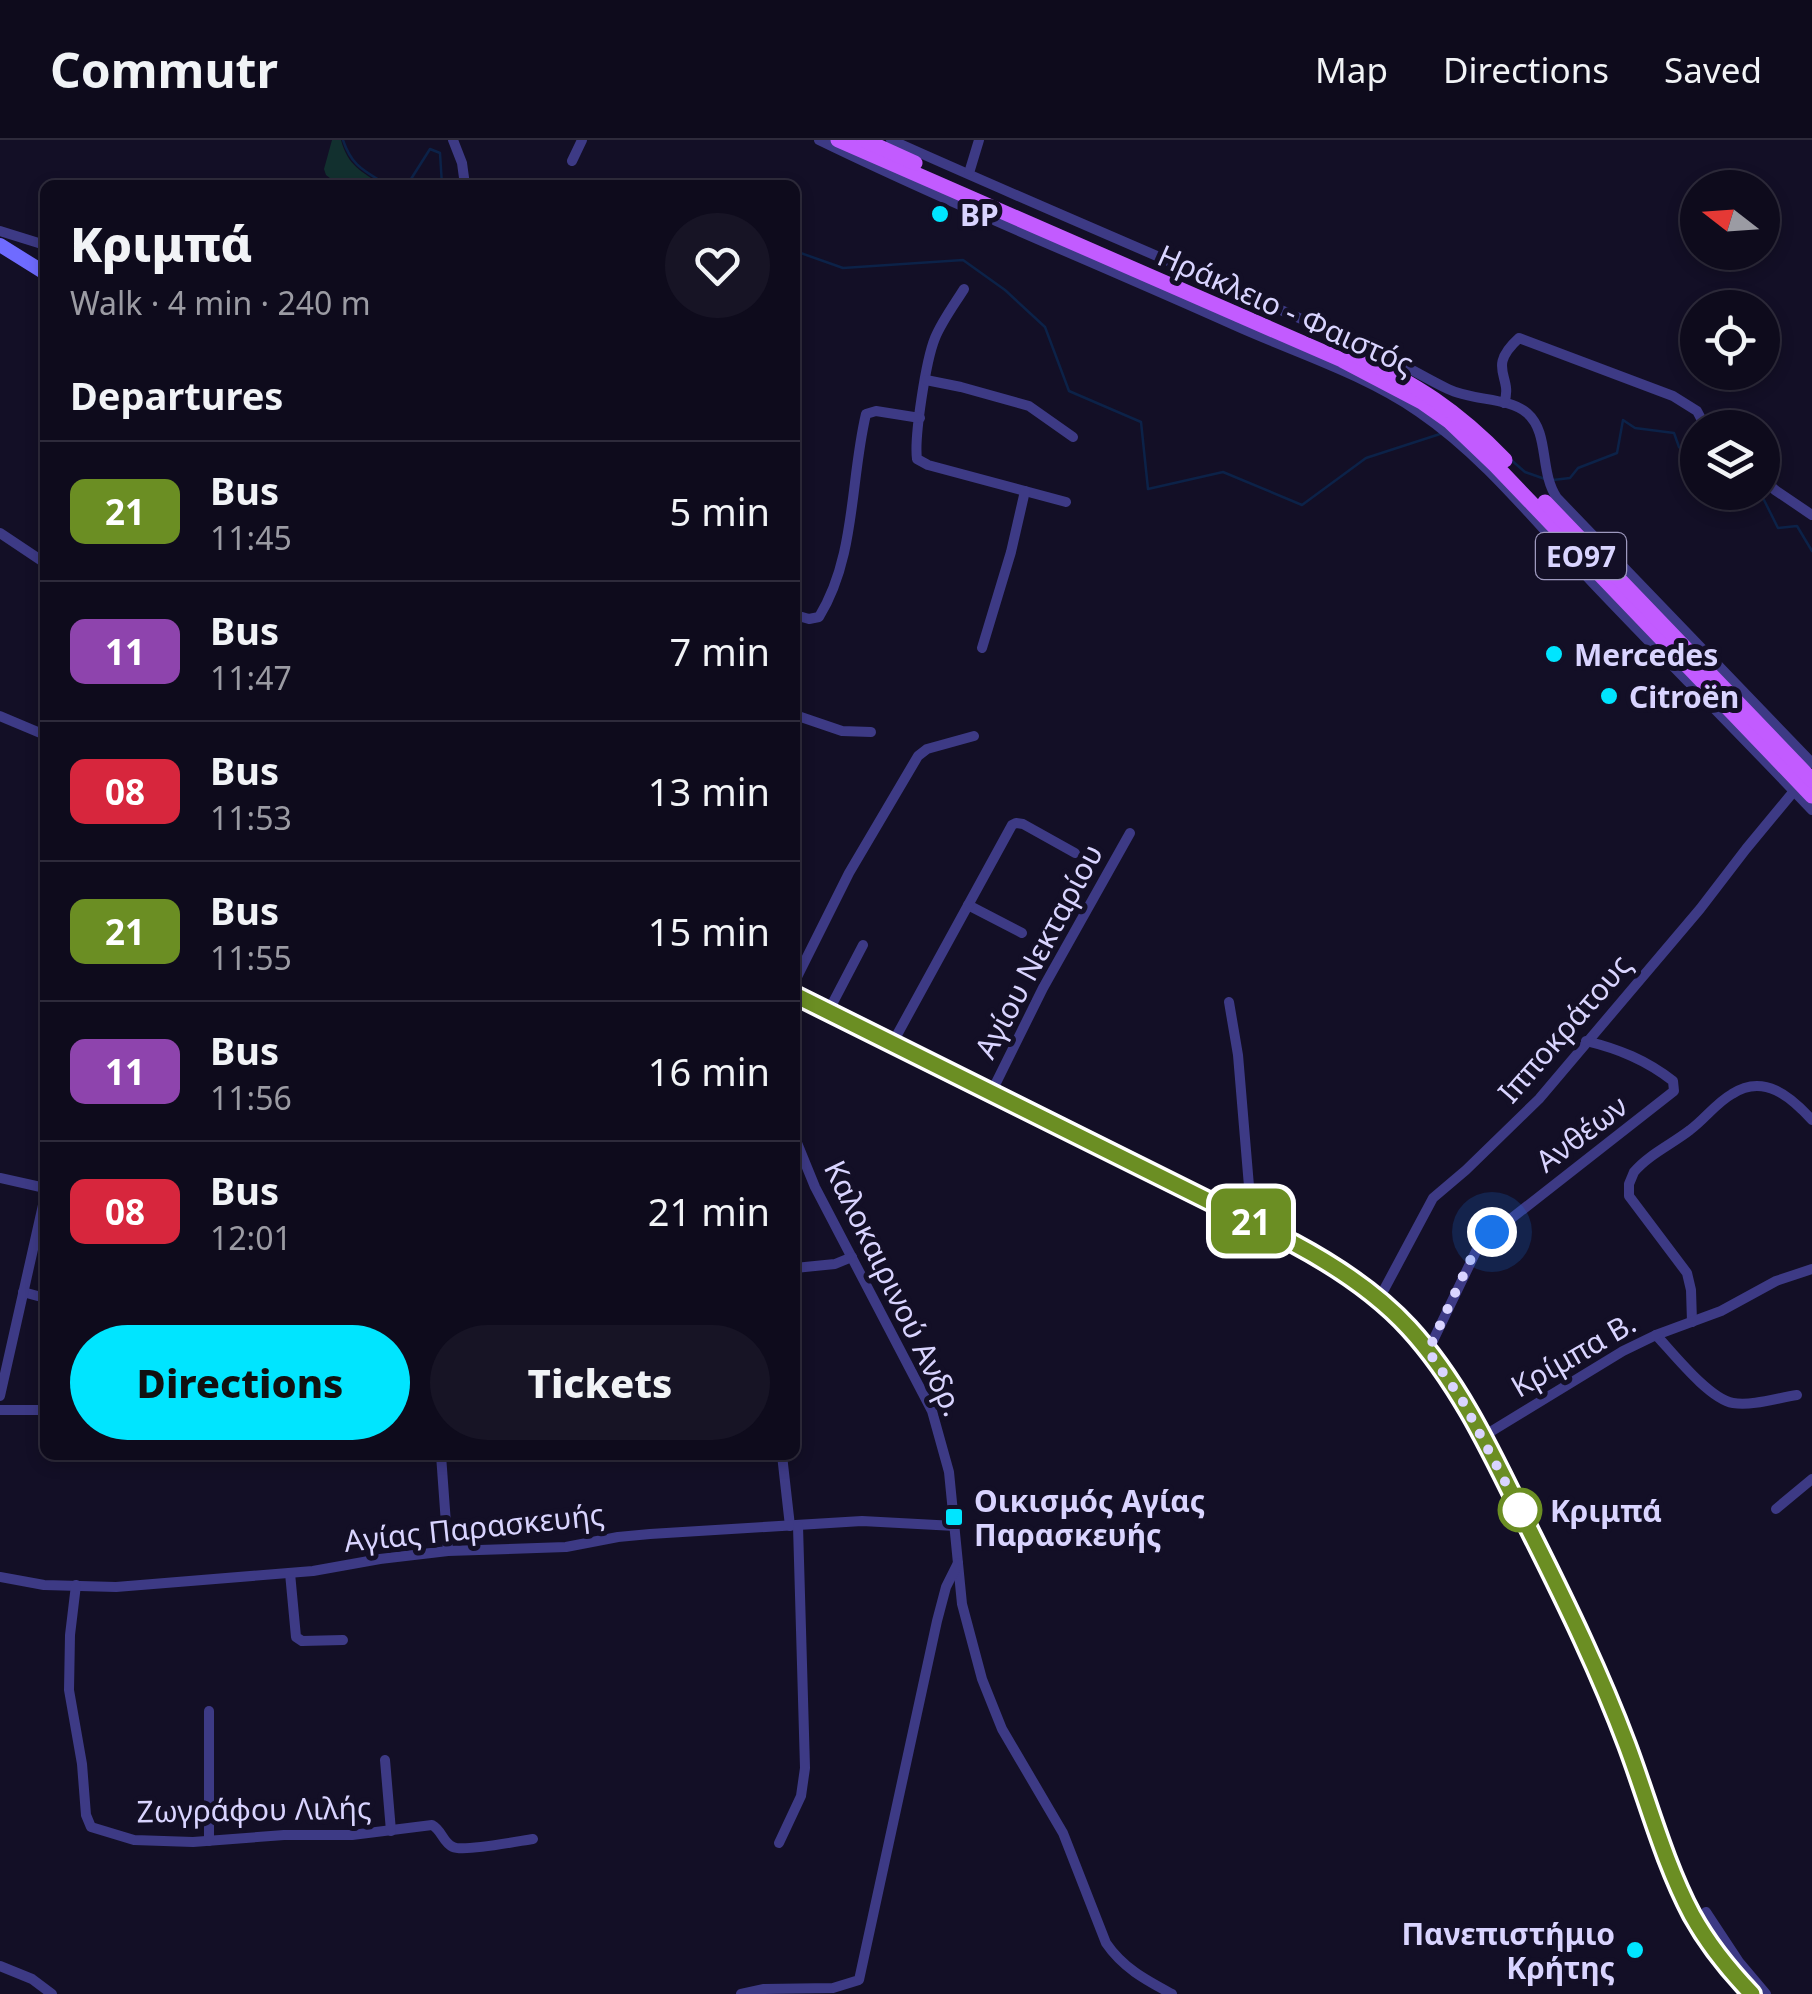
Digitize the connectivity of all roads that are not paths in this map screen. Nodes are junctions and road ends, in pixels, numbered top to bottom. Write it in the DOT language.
graph roads {
  1 [pos="453,140"];
  2 [pos="582,140"];
  3 [pos="819,140"];
  4 [pos="864,140"];
  5 [pos="889,140"];
  6 [pos="979,140"];
  7 [pos="843,147"];
  8 [pos="572,160"];
  9 [pos="969,173"];
  10 [pos="916,174"];
  11 [pos="464,180"];
  12 [pos="0,230"];
  13 [pos="40,243"];
  14 [pos="0,245"];
  15 [pos="40,270"];
  16 [pos="964,289"];
  17 [pos="1326,347"];
  18 [pos="1297,350"];
  19 [pos="1426,378"];
  20 [pos="926,380"];
  21 [pos="1504,403"];
  22 [pos="1695,410"];
  23 [pos="920,418"];
  24 [pos="1480,434"];
  25 [pos="1073,438"];
  26 [pos="1025,491"];
  27 [pos="1780,493"];
  28 [pos="1066,502"];
  29 [pos="1812,515"];
  30 [pos="0,532"];
  31 [pos="1582,557"];
  32 [pos="40,560"];
  33 [pos="1593,583"];
  34 [pos="800,616"];
  35 [pos="982,648"];
  36 [pos="0,716"];
  37 [pos="800,717"];
  38 [pos="871,732"];
  39 [pos="40,733"];
  40 [pos="974,736"];
  41 [pos="1812,763"];
  42 [pos="1812,780"];
  43 [pos="1794,791"];
  44 [pos="1812,796"];
  45 [pos="1812,810"];
  46 [pos="1130,832"];
  47 [pos="1075,853"];
  48 [pos="968,904"];
  49 [pos="1022,933"];
  50 [pos="864,945"];
  51 [pos="800,971"];
  52 [pos="800,998"];
  53 [pos="1228,1002"];
  54 [pos="828,1012"];
  55 [pos="1586,1042"];
  56 [pos="892,1044"];
  57 [pos="991,1093"];
  58 [pos="1812,1120"];
  59 [pos="800,1150"];
  60 [pos="0,1178"];
  61 [pos="40,1187"];
  62 [pos="40,1218"];
  63 [pos="1252,1222"];
  64 [pos="852,1257"];
  65 [pos="800,1268"];
  66 [pos="1812,1269"];
  67 [pos="23,1292"];
  68 [pos="40,1297"];
  69 [pos="1379,1299"];
  70 [pos="1692,1322"];
  71 [pos="1656,1335"];
  72 [pos="1428,1351"];
  73 [pos="1797,1395"];
  74 [pos="0,1396"];
  75 [pos="0,1410"];
  76 [pos="40,1410"];
  77 [pos="1482,1437"];
  78 [pos="441,1460"];
  79 [pos="783,1460"];
  80 [pos="1812,1480"];
  81 [pos="1776,1509"];
  82 [pos="794,1526"];
  83 [pos="955,1526"];
  84 [pos="448,1551"];
  85 [pos="959,1560"];
  86 [pos="290,1573"];
  87 [pos="0,1577"];
  88 [pos="76,1585"];
  89 [pos="343,1640"];
  90 [pos="209,1711"];
  91 [pos="385,1760"];
  92 [pos="391,1830"];
  93 [pos="533,1838"];
  94 [pos="209,1841"];
  95 [pos="779,1842"];
  96 [pos="1706,1912"];
  97 [pos="0,1966"];
  98 [pos="52,1994"];
  99 [pos="741,1994"];
  100 [pos="1172,1994"];
  101 [pos="1752,1994"];
  102 [pos="1766,1994"];
  1 -- 11 [label="street"];
  2 -- 8 [label="street"];
  3 -- 7 [label="street"];
  4 -- 10 [label="main road, Ηράκλειο - Φαιστός / ΕΟ97"];
  5 -- 9 [label="street"];
  5 -- 10 [label="main road"];
  6 -- 9 [label="street"];
  7 -- 10 [label="street"];
  7 -- 10 [label="main road, Ηράκλειο - Φαιστός / ΕΟ97"];
  9 -- 17 [label="street"];
  10 -- 17 [label="main road, Ηράκλειο - Φαιστός / ΕΟ97"];
  10 -- 18 [label="street"];
  12 -- 13 [label="street"];
  14 -- 15 [label="main road"];
  16 -- 20 [label="street"];
  17 -- 18 [label="street"];
  17 -- 18 [label="street"];
  17 -- 19 [label="street"];
  17 -- 24 [label="main road, Ηράκλειο - Φαιστός / ΕΟ97"];
  17 -- 31 [label="main road, Ηράκλειο - Φαιστός / ΕΟ97"];
  17 -- 33 [label="street"];
  19 -- 21 [label="street"];
  19 -- 24 [label="main road"];
  20 -- 23 [label="street"];
  20 -- 25 [label="street"];
  21 -- 22 [label="street"];
  21 -- 41 [label="street"];
  23 -- 26 [label="street"];
  23 -- 34 [label="street"];
  24 -- 42 [label="main road, Ηράκλειο - Φαιστός / ΕΟ97"];
  26 -- 28 [label="street"];
  26 -- 35 [label="street"];
  27 -- 29 [label="street"];
  30 -- 32 [label="street"];
  31 -- 33 [label="main road"];
  31 -- 44 [label="main road, Ηράκλειο - Φαιστός / ΕΟ97"];
  33 -- 43 [label="street"];
  36 -- 39 [label="street"];
  37 -- 38 [label="street"];
  40 -- 51 [label="street"];
  43 -- 45 [label="street"];
  43 -- 55 [label="street, Ιπποκράτους"];
  46 -- 57 [label="street, Αγίου Νεκταρίου"];
  47 -- 48 [label="street"];
  48 -- 49 [label="street"];
  48 -- 56 [label="street"];
  50 -- 54 [label="street"];
  52 -- 54 [label="main road"];
  53 -- 63 [label="street"];
  54 -- 56 [label="main road"];
  55 -- 69 [label="street, Ιπποκράτους"];
  55 -- 72 [label="street, Ανθέων"];
  56 -- 57 [label="main road"];
  57 -- 63 [label="main road"];
  58 -- 70 [label="street"];
  59 -- 64 [label="street, Καλοκαιρινού Ανδρ."];
  60 -- 61 [label="street"];
  62 -- 67 [label="street"];
  63 -- 69 [label="main road"];
  64 -- 65 [label="street"];
  64 -- 83 [label="street, Καλοκαιρινού Ανδρ."];
  66 -- 70 [label="street, Κρίμπα Β."];
  67 -- 68 [label="street"];
  67 -- 74 [label="street"];
  69 -- 72 [label="main road"];
  70 -- 71 [label="street, Κρίμπα Β."];
  71 -- 73 [label="street"];
  71 -- 77 [label="street, Κρίμπα Β."];
  72 -- 77 [label="main road"];
  75 -- 76 [label="street"];
  77 -- 101 [label="main road"];
  78 -- 84 [label="street"];
  79 -- 82 [label="street"];
  80 -- 81 [label="street"];
  82 -- 83 [label="street, Αγίας Παρασκευής"];
  82 -- 84 [label="street, Αγίας Παρασκευής"];
  82 -- 95 [label="street"];
  83 -- 85 [label="street, Καλοκαιρινού Ανδρ."];
  84 -- 86 [label="street, Αγίας Παρασκευής"];
  85 -- 99 [label="street"];
  85 -- 100 [label="street, Καλοκαιρινού Ανδρ."];
  86 -- 88 [label="street, Αγίας Παρασκευής"];
  86 -- 89 [label="street"];
  87 -- 88 [label="street, Αγίας Παρασκευής"];
  88 -- 94 [label="street, Ζωγράφου Λιλής"];
  90 -- 94 [label="street"];
  91 -- 92 [label="street"];
  92 -- 93 [label="street, Ζωγράφου Λιλής"];
  92 -- 94 [label="street, Ζωγράφου Λιλής"];
  96 -- 102 [label="street"];
  97 -- 98 [label="street"];
}
